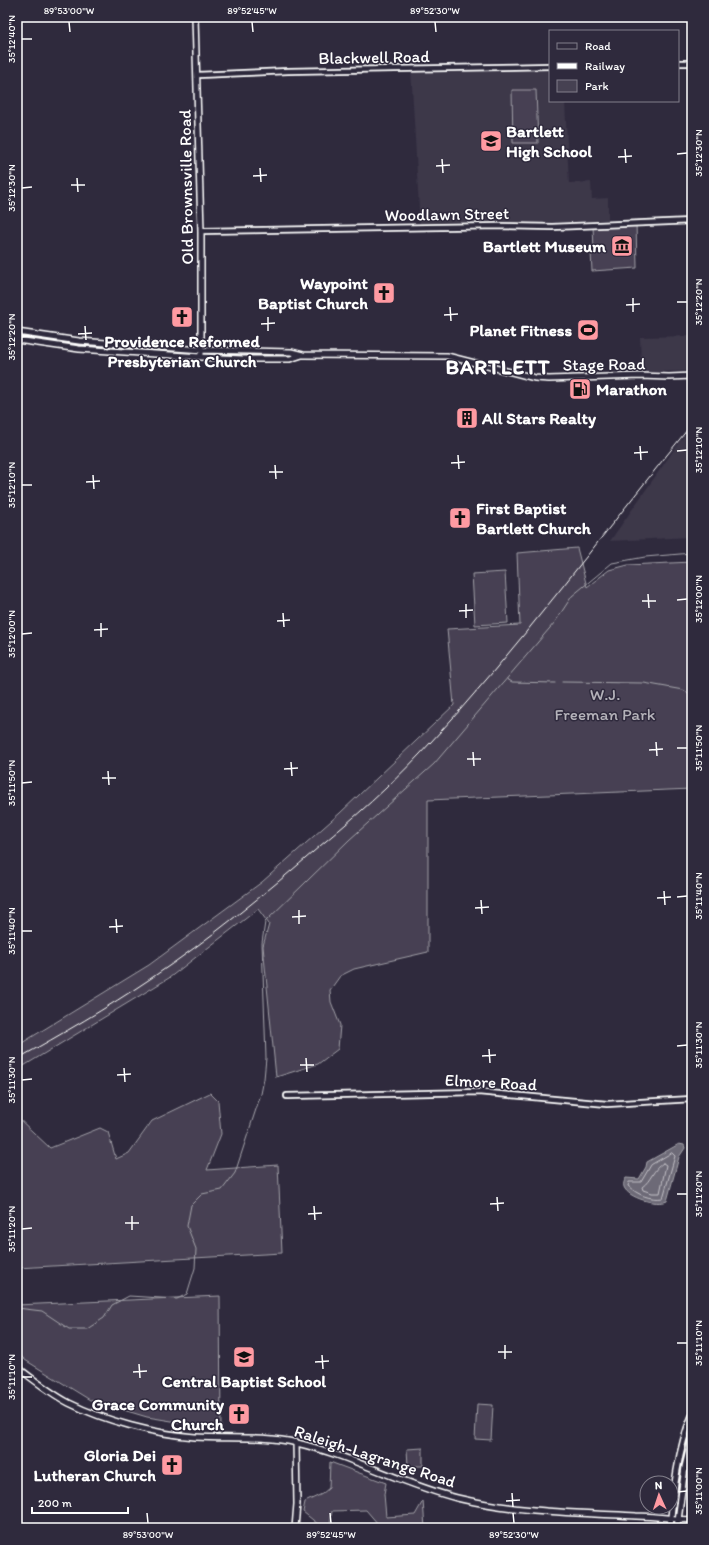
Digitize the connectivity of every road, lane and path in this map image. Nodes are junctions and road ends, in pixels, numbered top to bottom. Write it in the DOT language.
graph roads {
  1 [pos="195,17"];
  2 [pos="692,62"];
  3 [pos="679,63"];
  4 [pos="549,66"];
  5 [pos="198,75"];
  6 [pos="692,221"];
  7 [pos="201,231"];
  8 [pos="17,332"];
  9 [pos="17,340"];
  10 [pos="202,350"];
  11 [pos="303,355"];
  12 [pos="202,357"];
  13 [pos="692,376"];
  14 [pos="287,1096"];
  15 [pos="692,1099"];
  16 [pos="17,1367"];
  17 [pos="692,1416"];
  18 [pos="692,1438"];
  19 [pos="296,1442"];
  20 [pos="678,1466"];
  21 [pos="685,1467"];
  22 [pos="677,1475"];
  23 [pos="681,1490"];
  24 [pos="671,1515"];
  25 [pos="671,1518"];
  26 [pos="678,1519"];
  27 [pos="692,1520"];
  28 [pos="295,1528"];
  29 [pos="670,1528"];
  30 [pos="677,1528"];
  1 -- 5 [label="main road, Old Brownsville Road"];
  2 -- 3 [label="street"];
  4 -- 5 [label="street, Blackwell Road"];
  5 -- 7 [label="main road, Old Brownsville Road"];
  6 -- 7 [label="street, Woodlawn Street"];
  7 -- 10 [label="main road, Old Brownsville Road"];
  8 -- 10 [label="main road, Stage Road"];
  9 -- 12 [label="main road, Stage Road"];
  10 -- 11 [label="main road, Stage Road"];
  10 -- 12 [label="main road, Old Brownsville Road"];
  11 -- 12 [label="main road, Stage Road"];
  11 -- 13 [label="main road, Stage Road"];
  14 -- 15 [label="street, Elmore Road"];
  16 -- 19 [label="main road, Raleigh-Lagrange Road"];
  17 -- 20 [label="main road"];
  18 -- 21 [label="main road"];
  19 -- 25 [label="main road, Raleigh-Lagrange Road"];
  19 -- 28 [label="main road"];
  20 -- 21 [label="main road"];
  20 -- 22 [label="main road"];
  21 -- 23 [label="main road"];
  23 -- 26 [label="main road"];
  24 -- 25 [label="main road"];
  25 -- 26 [label="main road, Raleigh-Lagrange Road"];
  25 -- 29 [label="main road"];
  26 -- 27 [label="main road, Raleigh-Lagrange Road"];
  26 -- 30 [label="main road"];
}
